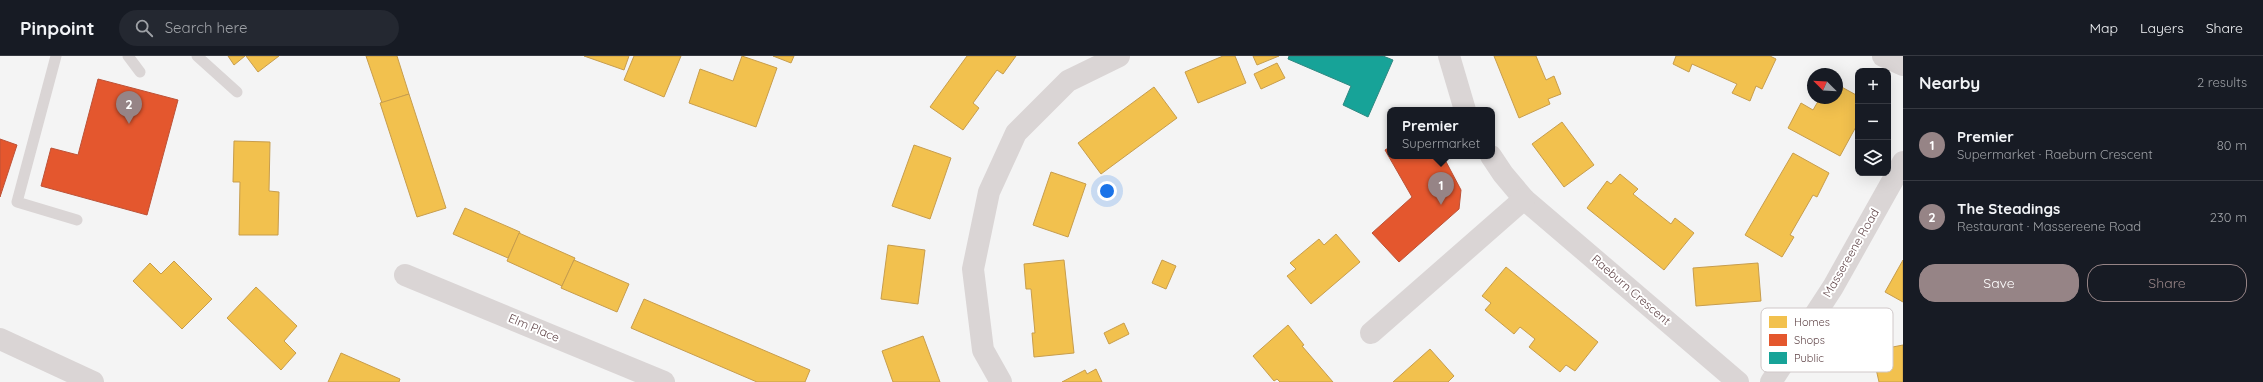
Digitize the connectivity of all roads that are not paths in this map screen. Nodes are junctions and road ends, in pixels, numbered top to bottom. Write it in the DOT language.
graph roads {
  1 [pos="56,56"];
  2 [pos="128,56"];
  3 [pos="197,56"];
  4 [pos="1119,56"];
  5 [pos="1450,56"];
  6 [pos="1883,56"];
  7 [pos="1903,65"];
  8 [pos="140,72"];
  9 [pos="237,92"];
  10 [pos="1464,107"];
  11 [pos="1493,159"];
  12 [pos="1903,162"];
  13 [pos="1524,199"];
  14 [pos="77,220"];
  15 [pos="405,275"];
  16 [pos="1819,308"];
  17 [pos="1371,333"];
  18 [pos="0,339"];
  19 [pos="1778,372"];
  20 [pos="93,382"];
  21 [pos="664,382"];
  22 [pos="1001,382"];
  23 [pos="1738,382"];
  24 [pos="1771,382"];
  1 -- 14 [label="lane"];
  2 -- 8 [label="lane"];
  3 -- 9 [label="lane"];
  4 -- 22 [label="street"];
  5 -- 10 [label="street"];
  6 -- 7 [label="street"];
  11 -- 13 [label="street, Raeburn Crescent"];
  12 -- 16 [label="street, Massereene Road"];
  13 -- 17 [label="street"];
  13 -- 23 [label="street, Raeburn Crescent"];
  15 -- 21 [label="street, Elm Place"];
  18 -- 20 [label="street"];
  19 -- 24 [label="street, Massereene Road"];
}
